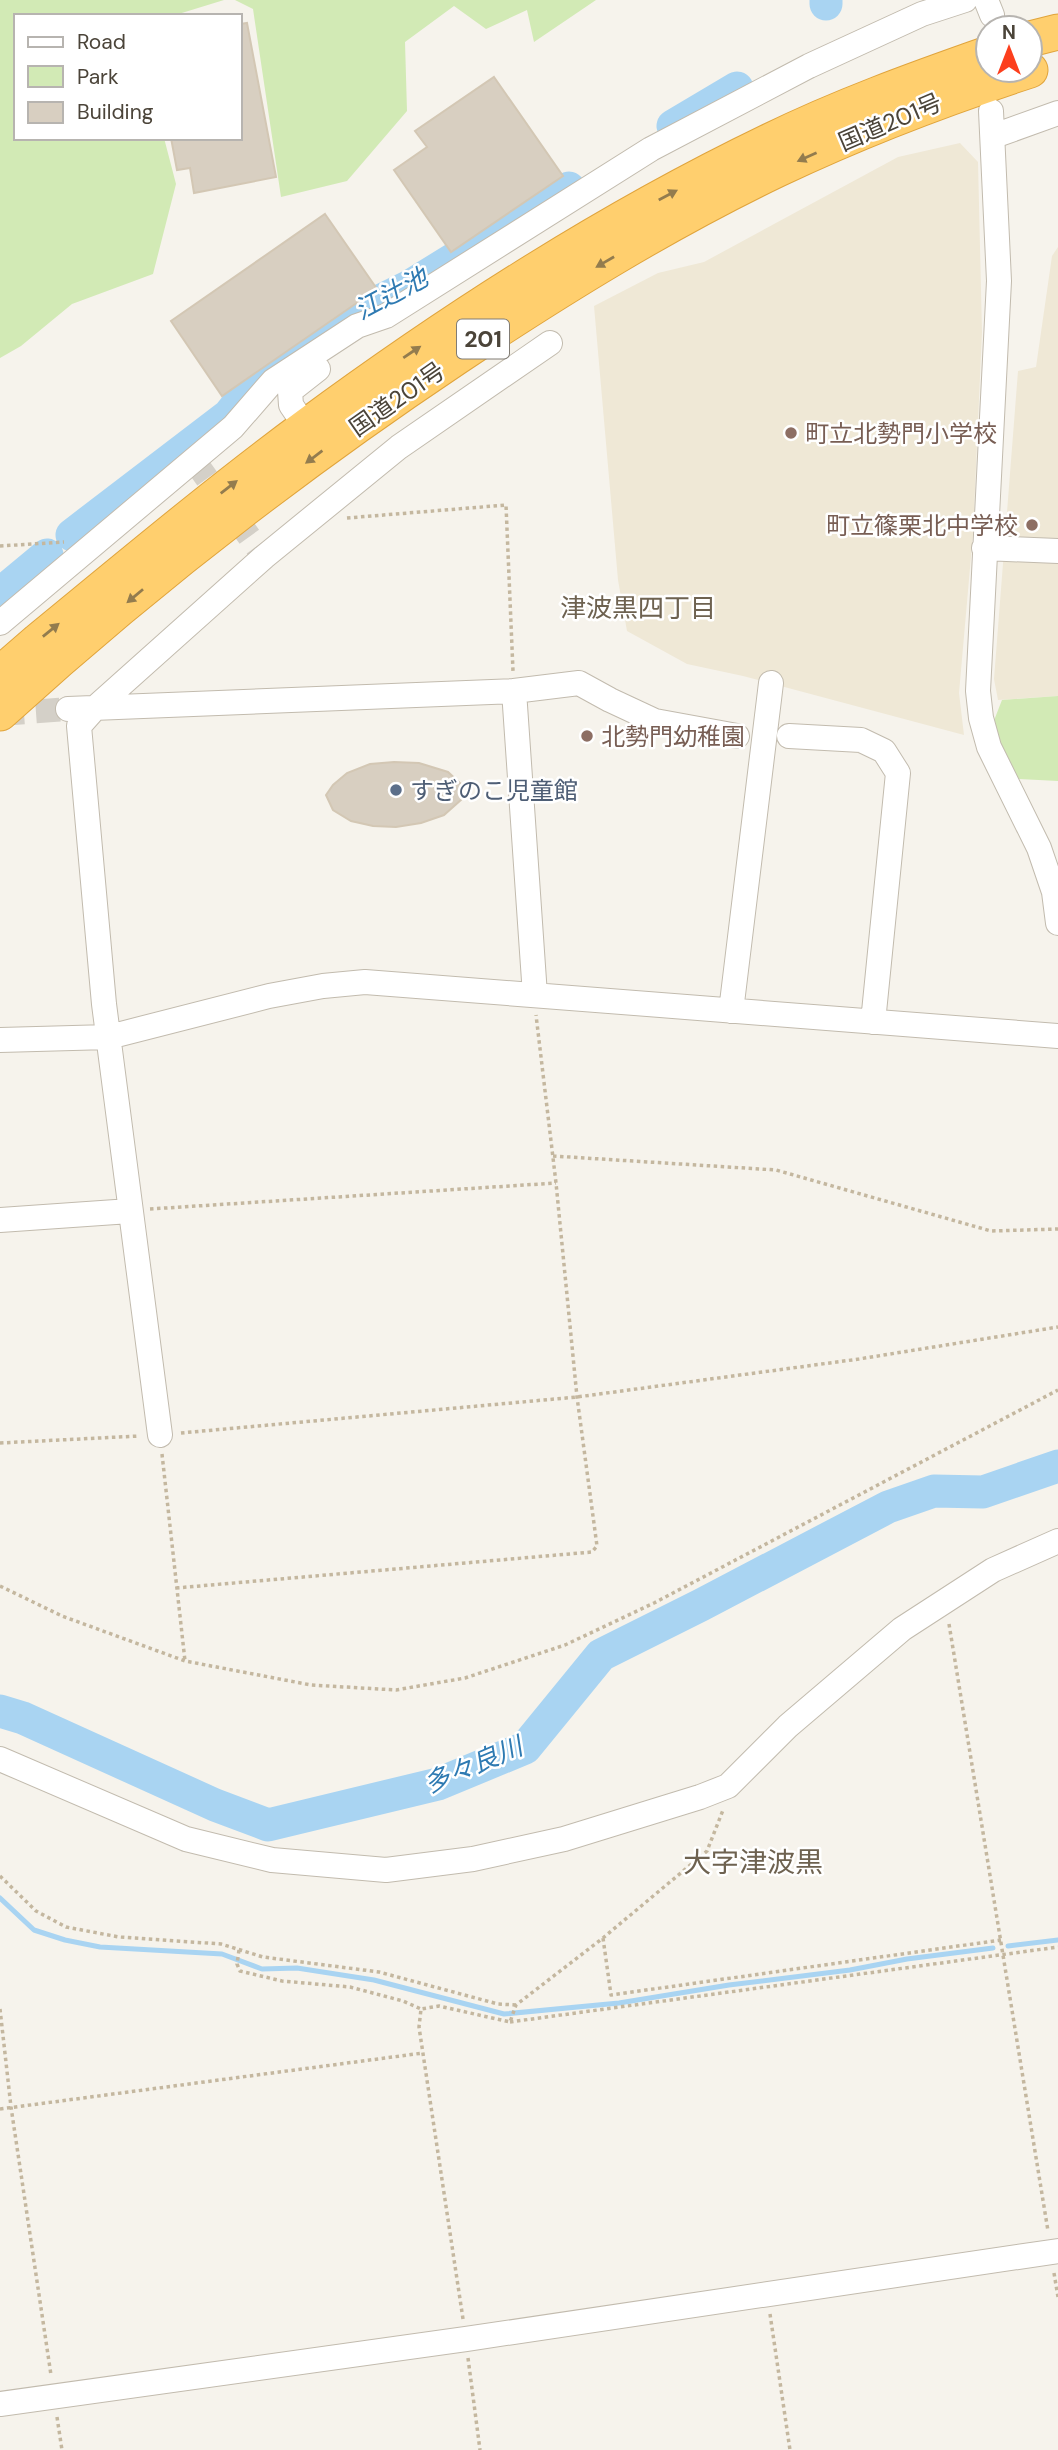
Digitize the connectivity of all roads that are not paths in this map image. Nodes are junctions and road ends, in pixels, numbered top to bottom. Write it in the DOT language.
graph roads {
  1 [pos="965,0"];
  2 [pos="974,59"];
  3 [pos="987,84"];
  4 [pos="991,111"];
  5 [pos="1058,113"];
  6 [pos="994,136"];
  7 [pos="386,316"];
  8 [pos="550,343"];
  9 [pos="306,427"];
  10 [pos="984,548"];
  11 [pos="1058,551"];
  12 [pos="0,623"];
  13 [pos="0,674"];
  14 [pos="771,683"];
  15 [pos="514,691"];
  16 [pos="94,708"];
  17 [pos="68,709"];
  18 [pos="0,713"];
  19 [pos="737,736"];
  20 [pos="789,736"];
  21 [pos="1058,923"];
  22 [pos="535,995"];
  23 [pos="731,1011"];
  24 [pos="873,1022"];
  25 [pos="1058,1036"];
  26 [pos="110,1037"];
  27 [pos="0,1040"];
  28 [pos="130,1211"];
  29 [pos="0,1220"];
  30 [pos="160,1435"];
  31 [pos="1058,1541"];
  32 [pos="0,1759"];
  33 [pos="1055,2251"];
  34 [pos="0,2404"];
  1 -- 7 [label="street"];
  9 -- 2 [label="highway, 国道201号 / 201, one-way"];
  3 -- 18 [label="highway, 国道201号 / 201, one-way"];
  4 -- 6 [label="street"];
  5 -- 6 [label="street"];
  6 -- 10 [label="street"];
  7 -- 9 [label="street"];
  7 -- 12 [label="street"];
  8 -- 16 [label="street"];
  13 -- 9 [label="highway, 国道201号 / 201, one-way"];
  10 -- 11 [label="street"];
  10 -- 21 [label="street"];
  14 -- 23 [label="street"];
  15 -- 16 [label="street"];
  15 -- 19 [label="street"];
  15 -- 22 [label="street"];
  16 -- 17 [label="street"];
  16 -- 26 [label="street"];
  20 -- 24 [label="street"];
  22 -- 23 [label="street"];
  22 -- 26 [label="street"];
  23 -- 24 [label="street"];
  24 -- 25 [label="street"];
  26 -- 27 [label="street"];
  26 -- 28 [label="street"];
  28 -- 29 [label="street"];
  28 -- 30 [label="street"];
  31 -- 32 [label="street"];
  33 -- 34 [label="street"];
}
